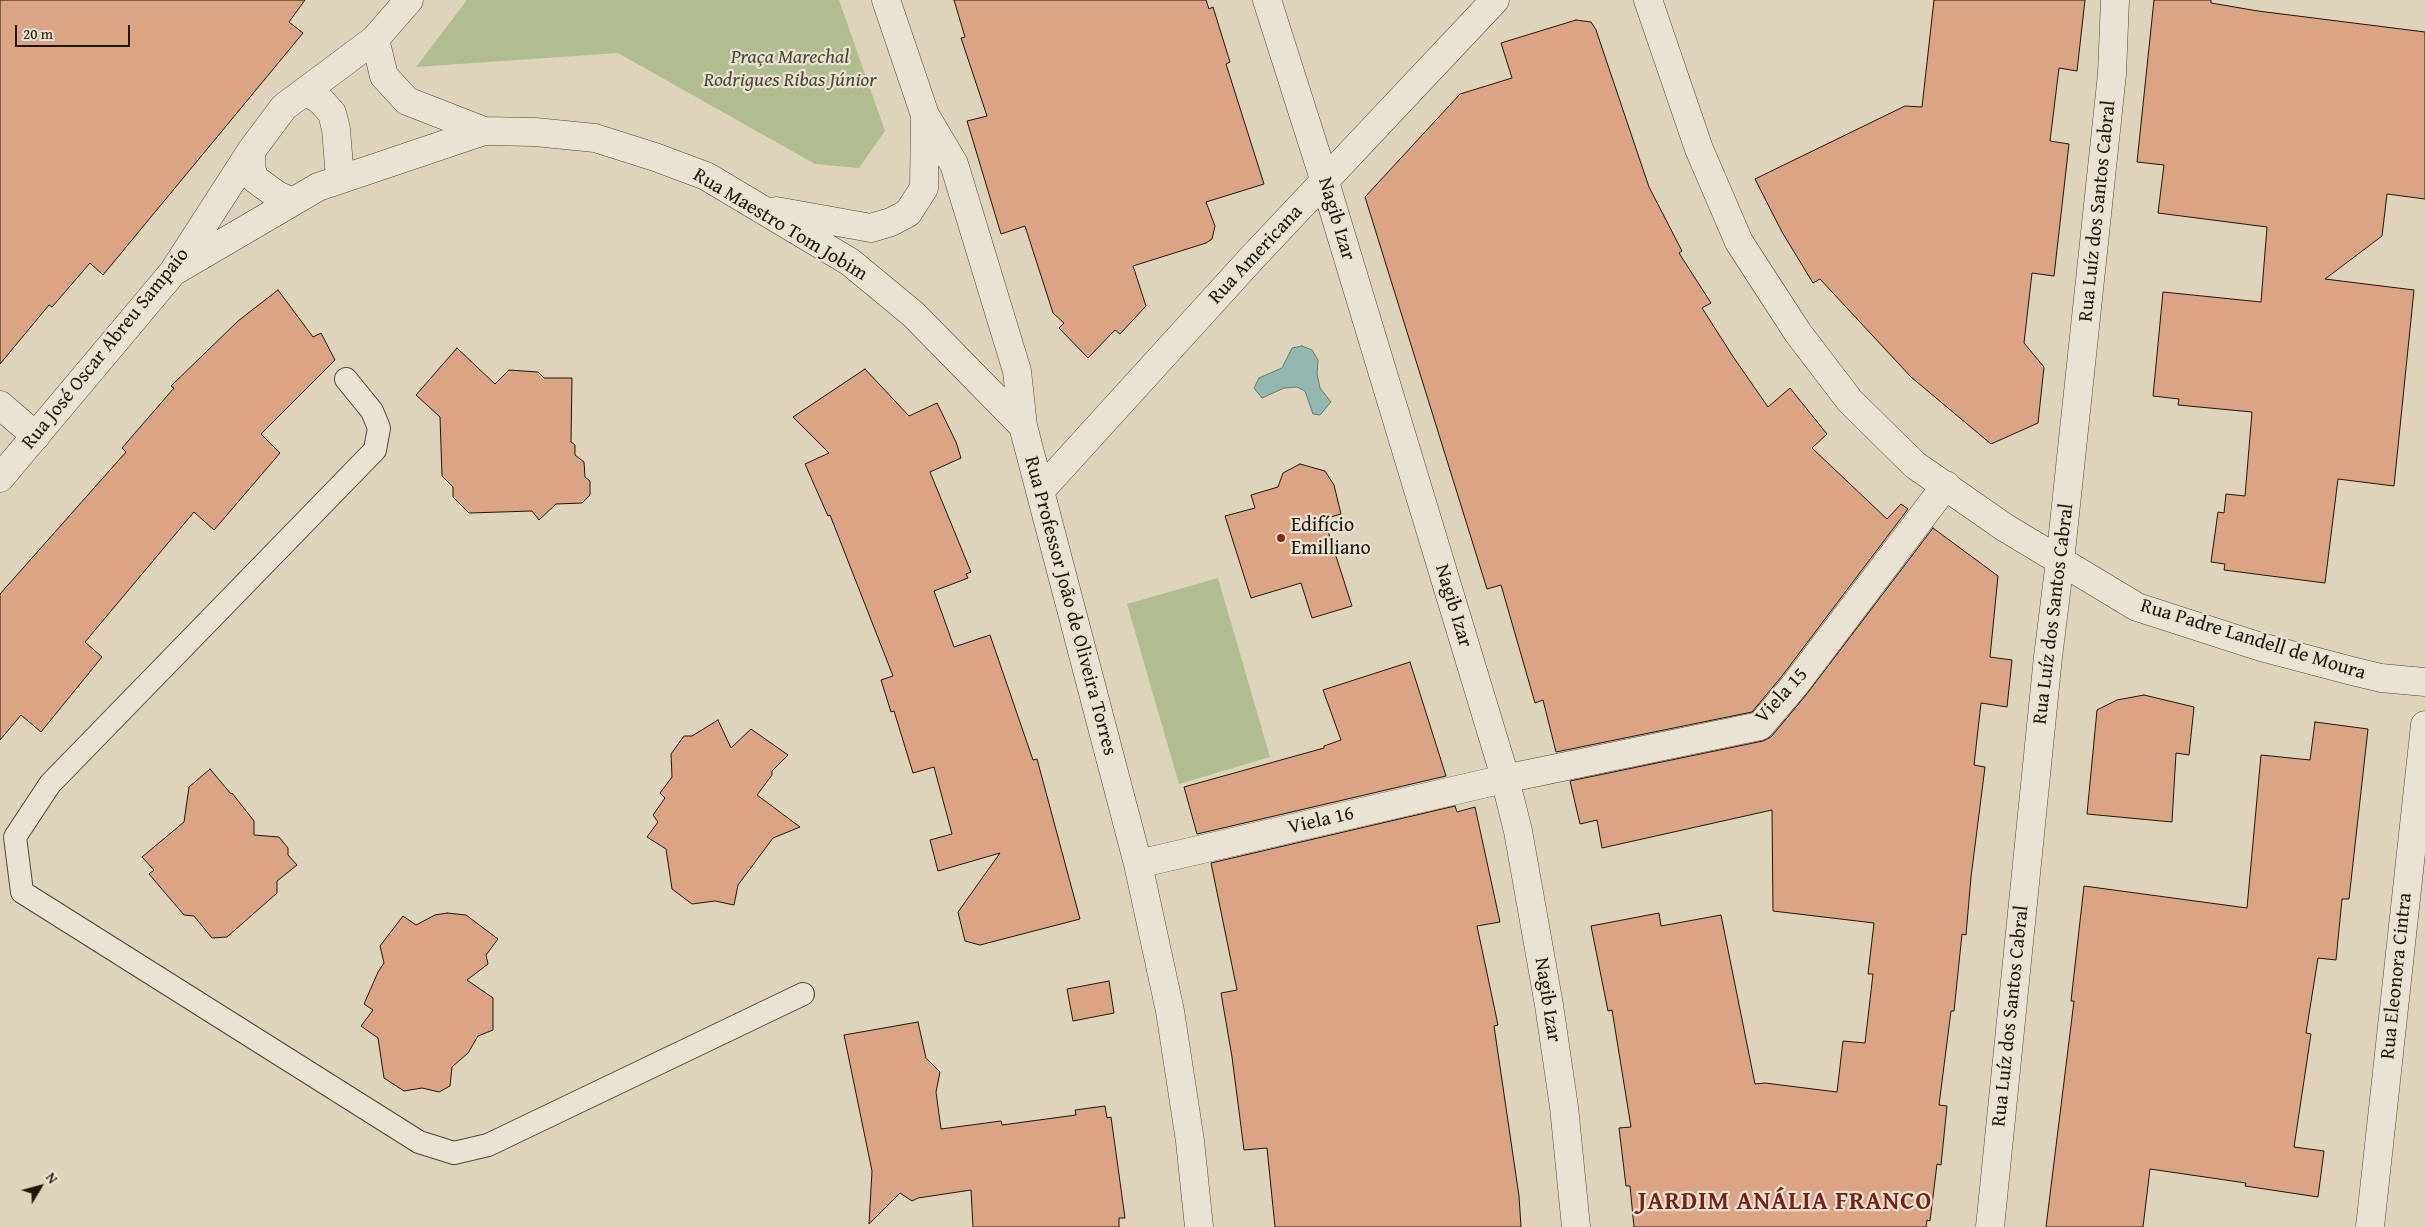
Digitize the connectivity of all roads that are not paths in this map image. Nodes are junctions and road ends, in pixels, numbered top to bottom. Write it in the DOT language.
graph roads {
  1 [pos="409,0"];
  2 [pos="886,0"];
  3 [pos="1267,0"];
  4 [pos="1495,0"];
  5 [pos="1648,0"];
  6 [pos="2115,0"];
  7 [pos="375,39"];
  8 [pos="306,90"];
  9 [pos="924,115"];
  10 [pos="484,131"];
  11 [pos="251,151"];
  12 [pos="340,179"];
  13 [pos="1325,182"];
  14 [pos="292,202"];
  15 [pos="755,207"];
  16 [pos="173,272"];
  17 [pos="346,379"];
  18 [pos="0,405"];
  19 [pos="1023,426"];
  20 [pos="36,436"];
  21 [pos="0,478"];
  22 [pos="1946,486"];
  23 [pos="1040,491"];
  24 [pos="2060,561"];
  25 [pos="2425,682"];
  26 [pos="2425,726"];
  27 [pos="1504,778"];
  28 [pos="1138,864"];
  29 [pos="803,994"];
  30 [pos="1199,1227"];
  31 [pos="1576,1227"];
  32 [pos="1990,1227"];
  33 [pos="2370,1227"];
  1 -- 7 [label="street, Rua José Oscar Abreu Sampaio"];
  2 -- 9 [label="street, Rua Professor João de Oliveira Torres"];
  3 -- 13 [label="street, Nagib Izar"];
  4 -- 13 [label="street, Rua Americana"];
  5 -- 22 [label="street, Rua Padre Landell de Moura"];
  6 -- 24 [label="street, Rua Luíz dos Santos Cabral"];
  7 -- 8 [label="street, Rua José Oscar Abreu Sampaio"];
  7 -- 10 [label="street, Rua Maestro Tom Jobim"];
  8 -- 11 [label="street, Rua José Oscar Abreu Sampaio"];
  8 -- 12 [label="street"];
  9 -- 15 [label="street"];
  9 -- 19 [label="street, Rua Professor João de Oliveira Torres"];
  10 -- 12 [label="street, Rua Maestro Tom Jobim"];
  10 -- 15 [label="street, Rua Maestro Tom Jobim"];
  11 -- 14 [label="street"];
  11 -- 16 [label="street, Rua José Oscar Abreu Sampaio"];
  12 -- 14 [label="street, Rua Maestro Tom Jobim"];
  13 -- 23 [label="street, Rua Americana"];
  13 -- 27 [label="street, Nagib Izar"];
  14 -- 16 [label="street, Rua Maestro Tom Jobim"];
  15 -- 19 [label="street, Rua Maestro Tom Jobim"];
  16 -- 20 [label="street, Rua José Oscar Abreu Sampaio"];
  17 -- 29 [label="lane"];
  18 -- 20 [label="street"];
  19 -- 23 [label="street, Rua Professor João de Oliveira Torres"];
  20 -- 21 [label="street, Rua José Oscar Abreu Sampaio"];
  22 -- 24 [label="street, Rua Padre Landell de Moura"];
  22 -- 27 [label="street, Viela 15"];
  23 -- 28 [label="street, Rua Professor João de Oliveira Torres"];
  24 -- 25 [label="street, Rua Padre Landell de Moura"];
  24 -- 32 [label="street, Rua Luíz dos Santos Cabral"];
  26 -- 33 [label="street, Rua Eleonora Cintra"];
  27 -- 28 [label="street, Viela 16"];
  27 -- 31 [label="street, Nagib Izar"];
  28 -- 30 [label="street, Rua Professor João de Oliveira Torres"];
}
